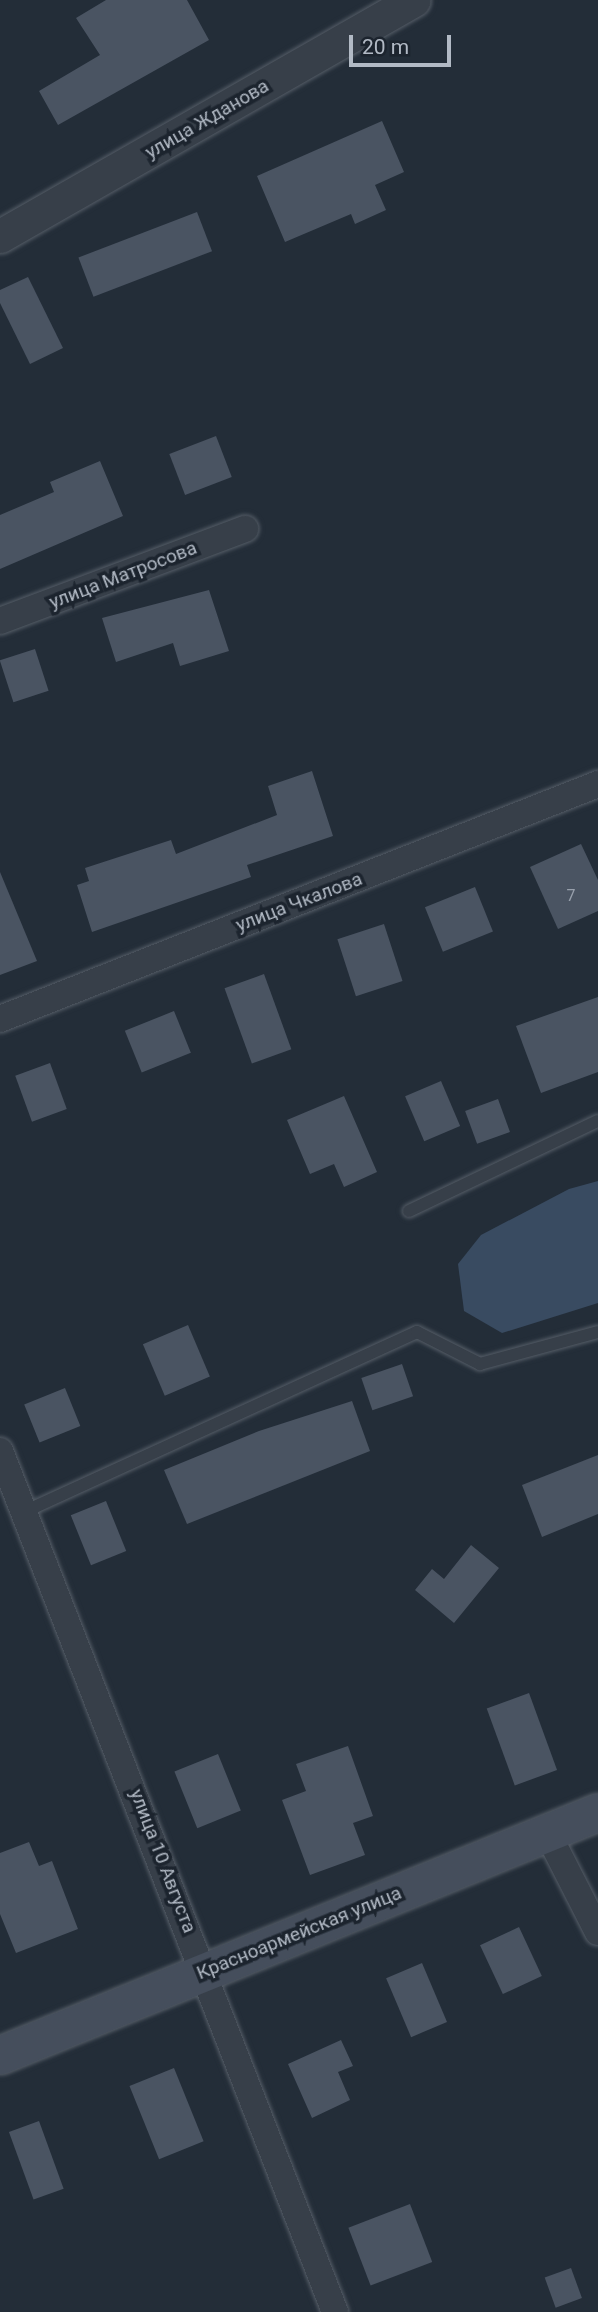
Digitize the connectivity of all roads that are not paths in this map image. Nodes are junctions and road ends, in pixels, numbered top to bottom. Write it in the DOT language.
graph roads {
  1 [pos="413,0"];
  2 [pos="0,236"];
  3 [pos="245,529"];
  4 [pos="0,621"];
  5 [pos="598,784"];
  6 [pos="0,1019"];
  7 [pos="598,1121"];
  8 [pos="409,1211"];
  9 [pos="598,1332"];
  10 [pos="0,1451"];
  11 [pos="26,1511"];
  12 [pos="598,1812"];
  13 [pos="548,1834"];
  14 [pos="598,1932"];
  15 [pos="206,1970"];
  16 [pos="0,2055"];
  17 [pos="335,2312"];
  1 -- 2 [label="street, улица Жданова"];
  3 -- 4 [label="street, улица Матросова"];
  5 -- 6 [label="street, улица Чкалова"];
  7 -- 8 [label="lane"];
  9 -- 11 [label="lane"];
  10 -- 11 [label="street, улица 10 Августа"];
  11 -- 15 [label="street, улица 10 Августа"];
  12 -- 13 [label="main road, Красноармейская улица"];
  13 -- 14 [label="street"];
  13 -- 15 [label="main road, Красноармейская улица"];
  15 -- 16 [label="main road, Красноармейская улица"];
  15 -- 17 [label="street, улица 10 Августа"];
}
